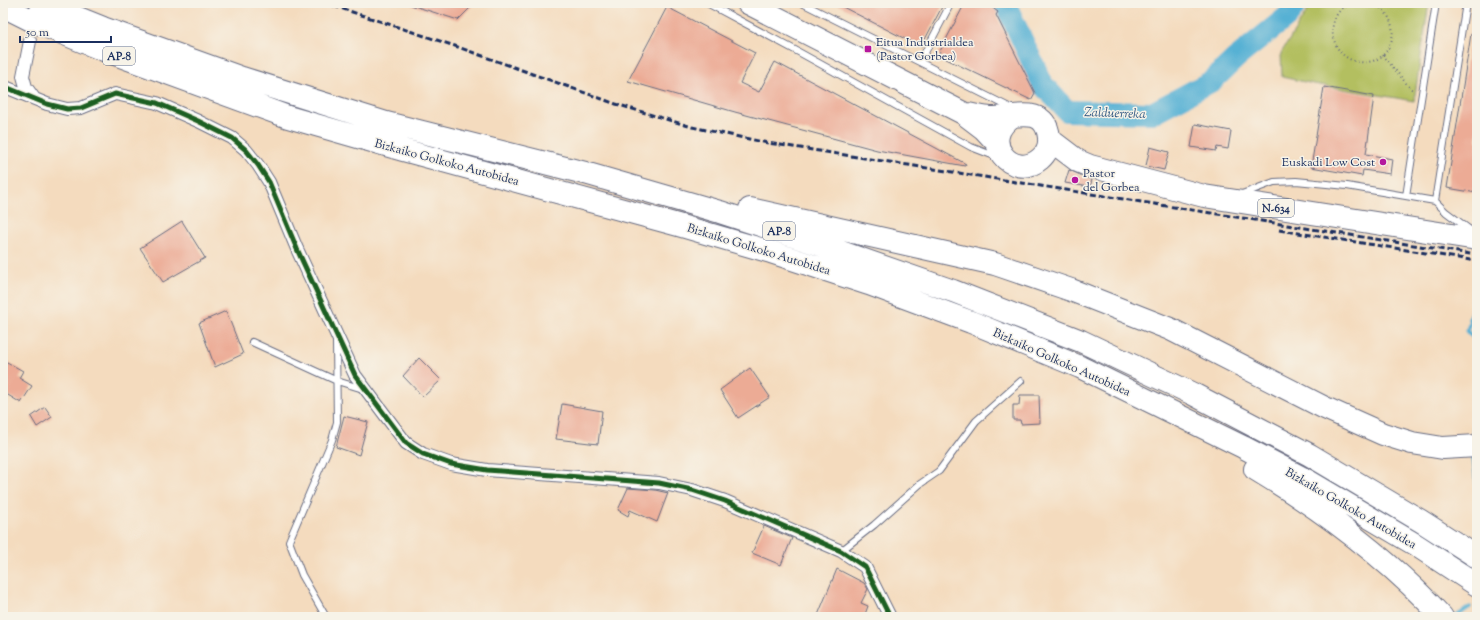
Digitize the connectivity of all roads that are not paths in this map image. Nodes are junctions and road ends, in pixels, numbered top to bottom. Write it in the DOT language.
graph roads {
  1 [pos="41,3"];
  2 [pos="707,3"];
  3 [pos="748,3"];
  4 [pos="802,3"];
  5 [pos="951,3"];
  6 [pos="1436,3"];
  7 [pos="1466,3"];
  8 [pos="3,6"];
  9 [pos="30,41"];
  10 [pos="920,62"];
  11 [pos="22,76"];
  12 [pos="3,82"];
  13 [pos="3,86"];
  14 [pos="34,98"];
  15 [pos="963,113"];
  16 [pos="1018,115"];
  17 [pos="1049,139"];
  18 [pos="1004,153"];
  19 [pos="1078,161"];
  20 [pos="1037,162"];
  21 [pos="585,173"];
  22 [pos="1406,196"];
  23 [pos="1226,200"];
  24 [pos="1436,201"];
  25 [pos="1477,234"];
  26 [pos="1477,239"];
  27 [pos="336,336"];
  28 [pos="252,342"];
  29 [pos="337,381"];
  30 [pos="1021,381"];
  31 [pos="366,390"];
  32 [pos="1175,414"];
  33 [pos="1477,446"];
  34 [pos="840,551"];
  35 [pos="1477,557"];
  36 [pos="1477,585"];
  37 [pos="326,617"];
  38 [pos="890,617"];
  39 [pos="1442,617"];
  1 -- 21 [label="highway, Bizkaiko Golkoko Autobidea / AP-8"];
  2 -- 18 [label="lane"];
  3 -- 15 [label="highway, N-634"];
  4 -- 10 [label="lane"];
  5 -- 10 [label="lane"];
  6 -- 22 [label="lane"];
  7 -- 24 [label="lane"];
  8 -- 32 [label="highway, Bizkaiko Golkoko Autobidea / AP-8"];
  9 -- 11 [label="street"];
  10 -- 16 [label="lane"];
  11 -- 12 [label="street"];
  11 -- 14 [label="street"];
  13 -- 14 [label="street"];
  14 -- 27 [label="street"];
  15 -- 16 [label="highway, N-634"];
  15 -- 18 [label="highway, N-634"];
  16 -- 17 [label="highway, N-634"];
  16 -- 18 [label="highway"];
  17 -- 19 [label="highway, N-634"];
  17 -- 20 [label="highway"];
  18 -- 20 [label="highway, N-634"];
  19 -- 20 [label="highway, N-634"];
  19 -- 23 [label="highway, N-634"];
  21 -- 33 [label="highway"];
  21 -- 35 [label="highway, Bizkaiko Golkoko Autobidea / AP-8"];
  22 -- 23 [label="lane"];
  22 -- 24 [label="lane"];
  23 -- 26 [label="highway, N-634"];
  24 -- 25 [label="lane"];
  27 -- 29 [label="lane"];
  27 -- 31 [label="street"];
  28 -- 29 [label="lane"];
  29 -- 31 [label="lane"];
  29 -- 37 [label="lane"];
  30 -- 34 [label="lane"];
  31 -- 34 [label="street"];
  32 -- 36 [label="highway, Bizkaiko Golkoko Autobidea / AP-8"];
  32 -- 39 [label="highway"];
  34 -- 38 [label="street"];
}
